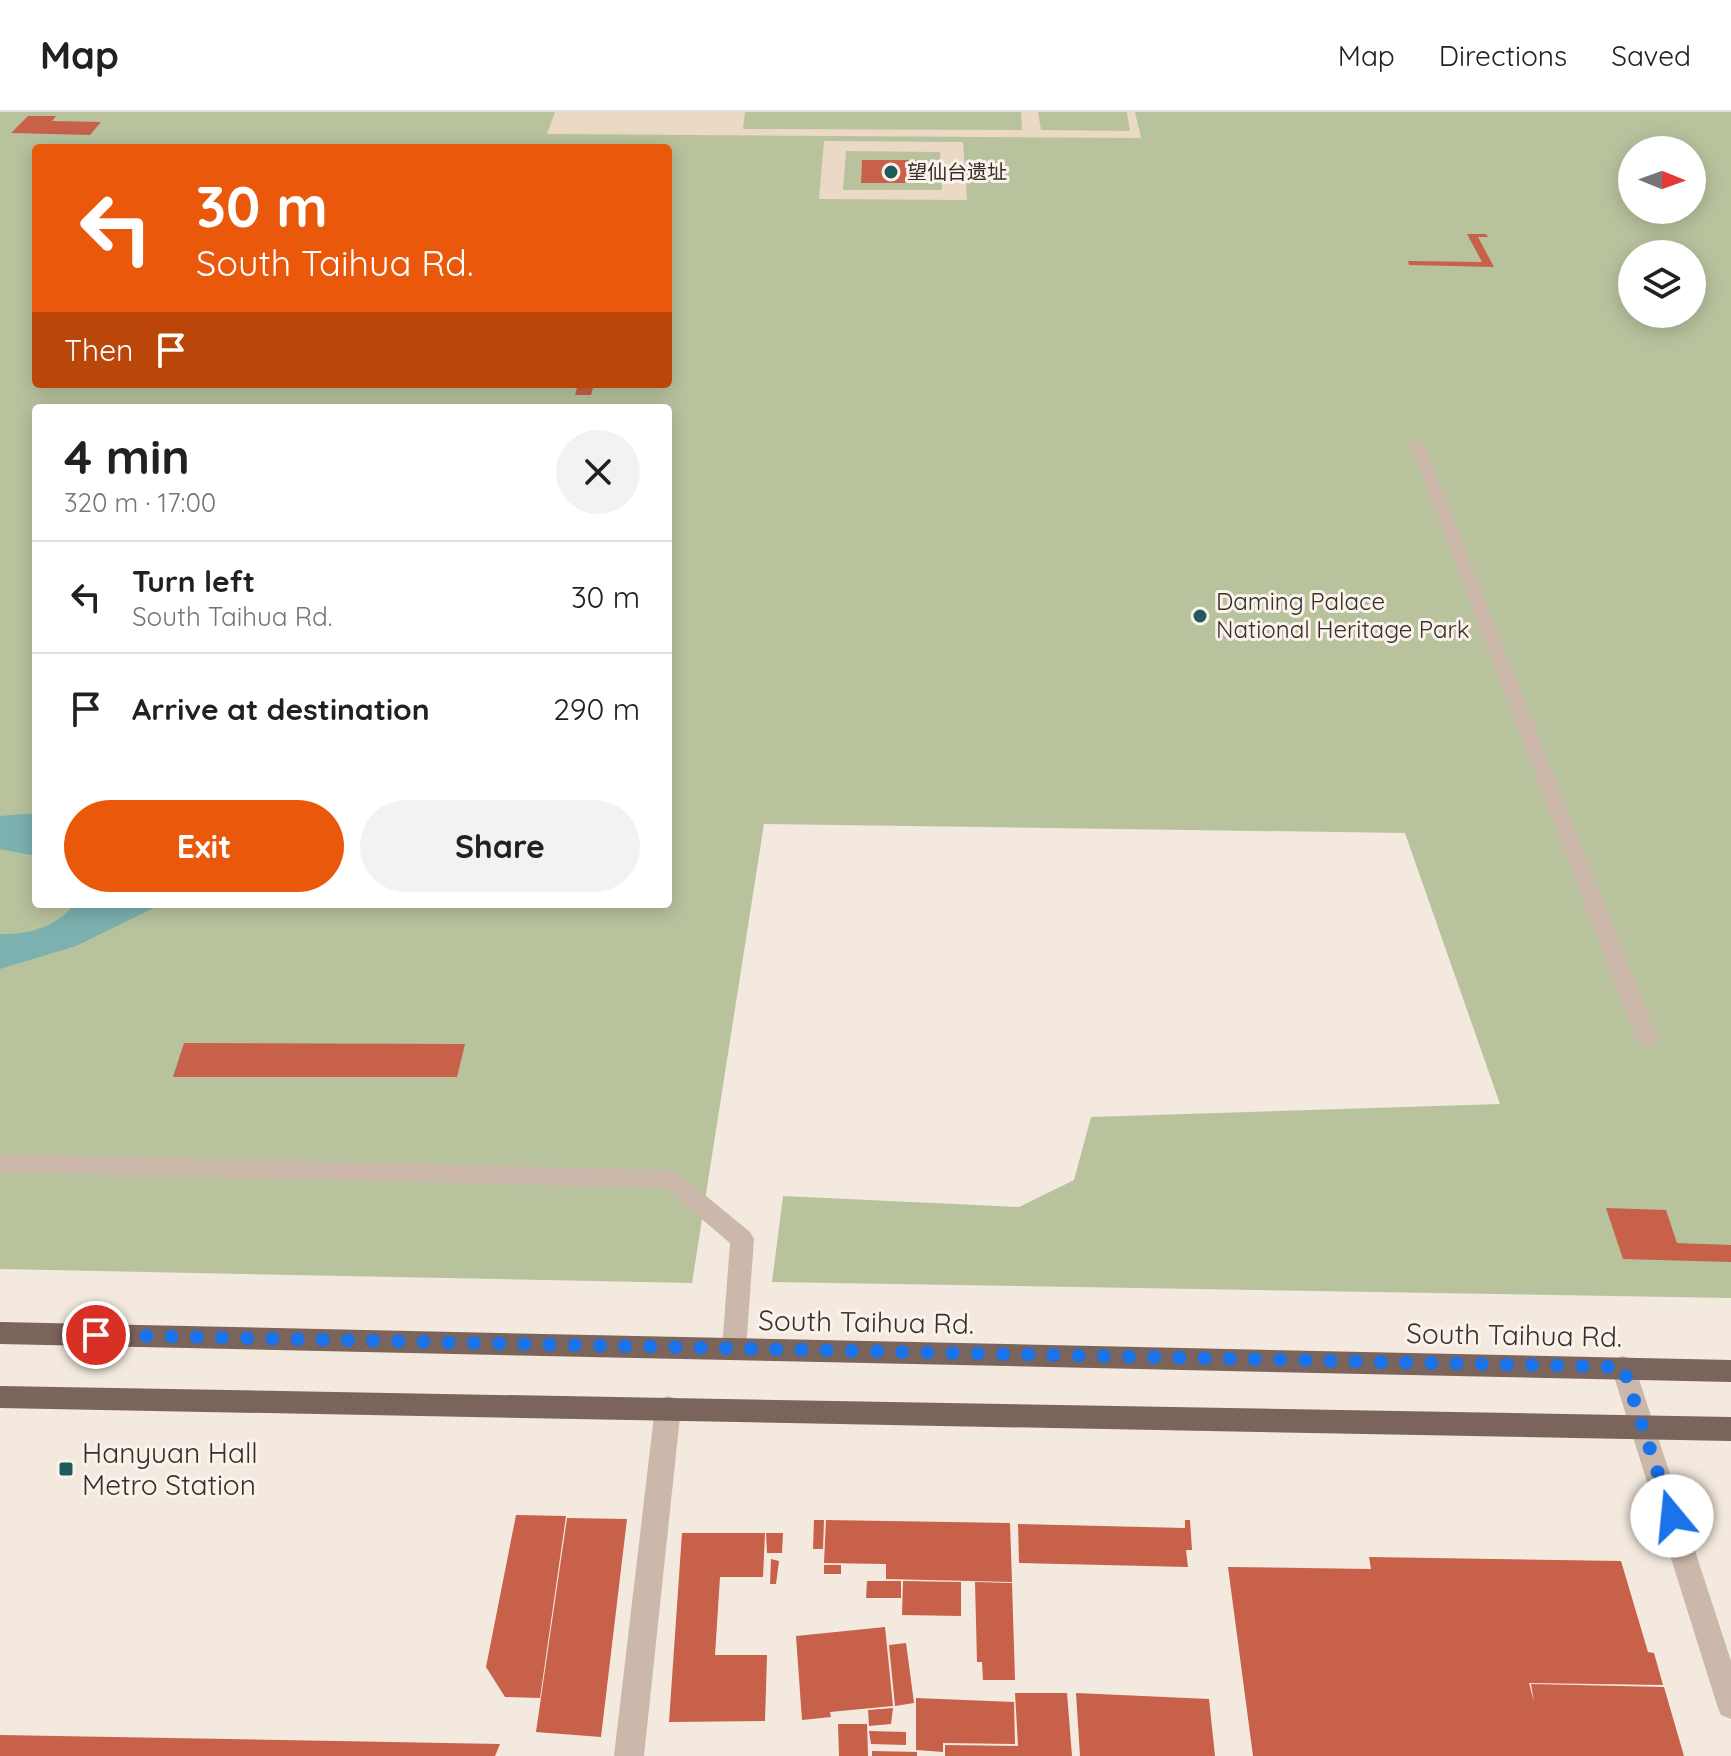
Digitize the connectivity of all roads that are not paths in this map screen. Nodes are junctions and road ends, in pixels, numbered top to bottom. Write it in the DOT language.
graph roads {
  1 [pos="1417,444"];
  2 [pos="1647,1040"];
  3 [pos="0,1163"];
  4 [pos="0,1333"];
  5 [pos="734,1349"];
  6 [pos="1623,1367"];
  7 [pos="1731,1371"];
  8 [pos="0,1397"];
  9 [pos="668,1407"];
  10 [pos="1643,1426"];
  11 [pos="1731,1429"];
  12 [pos="1731,1705"];
  13 [pos="629,1756"];
  1 -- 2 [label="street"];
  3 -- 5 [label="street"];
  4 -- 5 [label="main road, South Taihua Rd."];
  5 -- 6 [label="main road, South Taihua Rd."];
  6 -- 7 [label="main road, South Taihua Rd."];
  6 -- 10 [label="street"];
  8 -- 9 [label="main road"];
  9 -- 10 [label="main road"];
  9 -- 13 [label="street"];
  10 -- 11 [label="main road"];
  10 -- 12 [label="street"];
}
